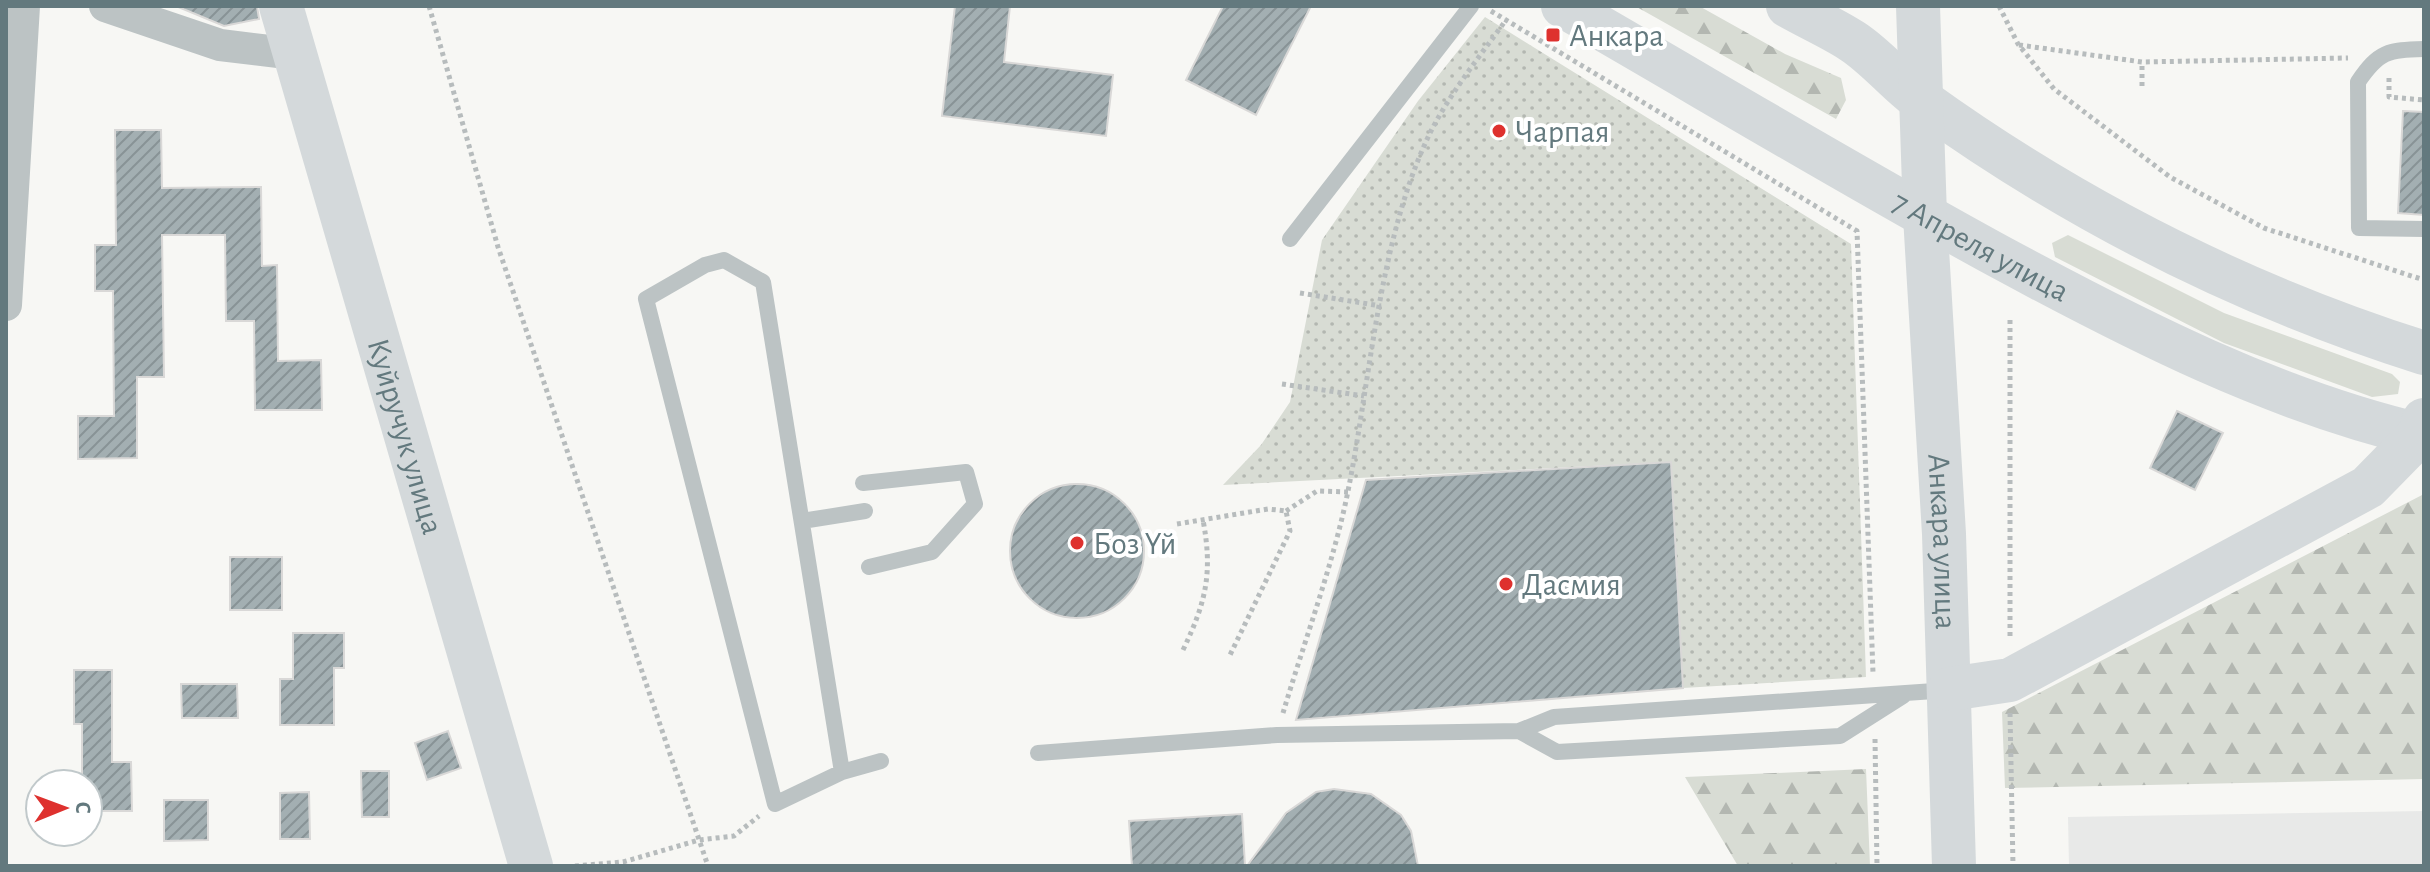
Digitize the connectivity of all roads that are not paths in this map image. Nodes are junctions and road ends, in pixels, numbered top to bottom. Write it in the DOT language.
graph roads {
  1 [pos="24,6"];
  2 [pos="105,6"];
  3 [pos="281,6"];
  4 [pos="1471,6"];
  5 [pos="1563,6"];
  6 [pos="1788,6"];
  7 [pos="1918,6"];
  8 [pos="2424,49"];
  9 [pos="295,54"];
  10 [pos="1920,100"];
  11 [pos="1925,216"];
  12 [pos="2424,229"];
  13 [pos="1290,239"];
  14 [pos="8,248"];
  15 [pos="6,305"];
  16 [pos="2424,353"];
  17 [pos="2422,430"];
  18 [pos="863,483"];
  19 [pos="865,511"];
  20 [pos="802,521"];
  21 [pos="869,567"];
  22 [pos="1950,689"];
  23 [pos="1874,706"];
  24 [pos="1519,731"];
  25 [pos="1038,753"];
  26 [pos="881,761"];
  27 [pos="842,772"];
  28 [pos="531,866"];
  29 [pos="1954,866"];
  1 -- 14 [label="street"];
  2 -- 9 [label="street"];
  3 -- 9 [label="main road, Куйручук улица"];
  4 -- 13 [label="lane"];
  5 -- 11 [label="main road, 7 Апреля улица"];
  6 -- 10 [label="main road"];
  7 -- 10 [label="main road, Анкара улица"];
  8 -- 12 [label="lane"];
  9 -- 28 [label="main road, Куйручук улица"];
  10 -- 11 [label="main road, Анкара улица"];
  10 -- 16 [label="main road"];
  11 -- 17 [label="main road, 7 Апреля улица"];
  11 -- 22 [label="main road, Анкара улица"];
  14 -- 15 [label="street"];
  17 -- 22 [label="main road"];
  18 -- 21 [label="lane"];
  19 -- 20 [label="lane"];
  20 -- 27 [label="lane"];
  20 -- 27 [label="lane"];
  22 -- 23 [label="lane"];
  22 -- 29 [label="main road, Анкара улица"];
  23 -- 24 [label="lane"];
  23 -- 24 [label="lane"];
  24 -- 25 [label="lane"];
  26 -- 27 [label="lane"];
}
